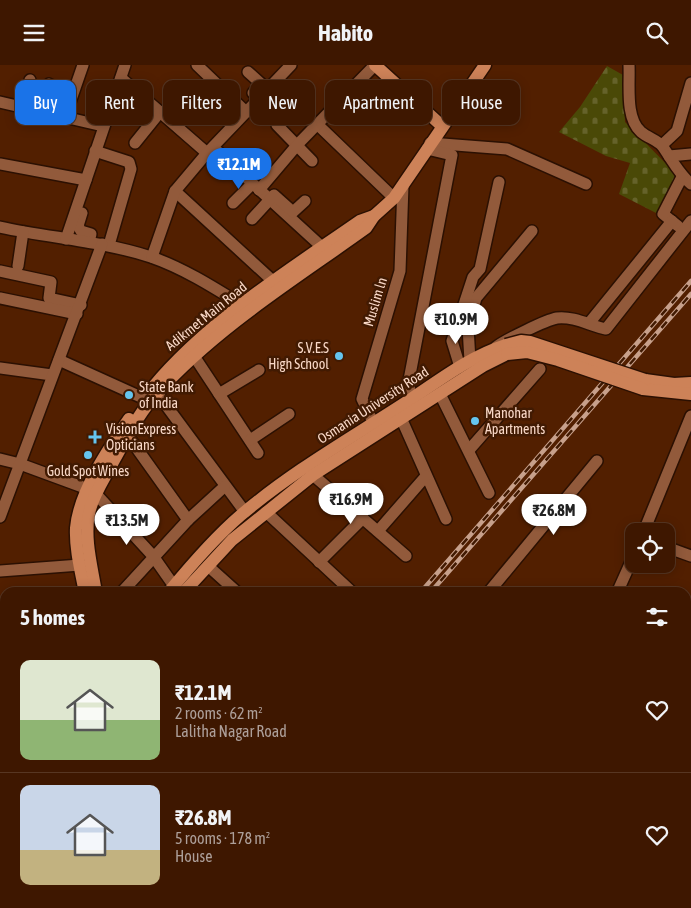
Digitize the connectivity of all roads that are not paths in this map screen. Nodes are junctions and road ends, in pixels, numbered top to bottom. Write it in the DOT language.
graph roads {
  1 [pos="83,65"];
  2 [pos="125,65"];
  3 [pos="198,65"];
  4 [pos="375,65"];
  5 [pos="485,65"];
  6 [pos="629,65"];
  7 [pos="288,66"];
  8 [pos="248,72"];
  9 [pos="120,78"];
  10 [pos="257,80"];
  11 [pos="273,80"];
  12 [pos="691,83"];
  13 [pos="76,85"];
  14 [pos="0,102"];
  15 [pos="15,103"];
  16 [pos="250,107"];
  17 [pos="160,112"];
  18 [pos="246,112"];
  19 [pos="76,120"];
  20 [pos="277,125"];
  21 [pos="318,125"];
  22 [pos="103,126"];
  23 [pos="442,126"];
  24 [pos="135,143"];
  25 [pos="298,144"];
  26 [pos="662,145"];
  27 [pos="429,146"];
  28 [pos="210,151"];
  29 [pos="98,152"];
  30 [pos="691,154"];
  31 [pos="669,156"];
  32 [pos="312,161"];
  33 [pos="0,164"];
  34 [pos="86,180"];
  35 [pos="687,181"];
  36 [pos="499,182"];
  37 [pos="586,184"];
  38 [pos="403,185"];
  39 [pos="255,187"];
  40 [pos="175,191"];
  41 [pos="394,198"];
  42 [pos="270,200"];
  43 [pos="305,201"];
  44 [pos="233,203"];
  45 [pos="286,207"];
  46 [pos="374,216"];
  47 [pos="252,219"];
  48 [pos="672,221"];
  49 [pos="689,226"];
  50 [pos="0,227"];
  51 [pos="532,231"];
  52 [pos="23,232"];
  53 [pos="66,239"];
  54 [pos="89,243"];
  55 [pos="106,244"];
  56 [pos="322,247"];
  57 [pos="152,257"];
  58 [pos="18,266"];
  59 [pos="0,271"];
  60 [pos="274,282"];
  61 [pos="0,298"];
  62 [pos="242,305"];
  63 [pos="79,309"];
  64 [pos="590,322"];
  65 [pos="492,349"];
  66 [pos="507,350"];
  67 [pos="194,356"];
  68 [pos="59,360"];
  69 [pos="465,364"];
  70 [pos="0,368"];
  71 [pos="540,369"];
  72 [pos="259,370"];
  73 [pos="52,375"];
  74 [pos="691,383"];
  75 [pos="157,393"];
  76 [pos="440,393"];
  77 [pos="691,393"];
  78 [pos="219,394"];
  79 [pos="143,399"];
  80 [pos="410,400"];
  81 [pos="289,414"];
  82 [pos="691,416"];
  83 [pos="401,418"];
  84 [pos="373,422"];
  85 [pos="128,435"];
  86 [pos="250,440"];
  87 [pos="469,450"];
  88 [pos="258,453"];
  89 [pos="0,459"];
  90 [pos="597,461"];
  91 [pos="20,464"];
  92 [pos="313,475"];
  93 [pos="426,476"];
  94 [pos="224,487"];
  95 [pos="92,492"];
  96 [pos="489,493"];
  97 [pos="244,512"];
  98 [pos="266,512"];
  99 [pos="0,517"];
  100 [pos="364,518"];
  101 [pos="446,519"];
  102 [pos="188,520"];
  103 [pos="647,523"];
  104 [pos="378,531"];
  105 [pos="675,550"];
  106 [pos="154,556"];
  107 [pos="406,556"];
  108 [pos="691,556"];
  109 [pos="320,562"];
  110 [pos="80,565"];
  111 [pos="208,566"];
  112 [pos="0,571"];
  113 [pos="626,573"];
  114 [pos="84,587"];
  115 [pos="95,587"];
  116 [pos="126,587"];
  117 [pos="173,587"];
  118 [pos="177,587"];
  119 [pos="179,587"];
  120 [pos="231,587"];
  121 [pos="347,587"];
  122 [pos="493,587"];
  123 [pos="620,587"];
  1 -- 13 [label="street"];
  2 -- 9 [label="street"];
  3 -- 18 [label="street"];
  4 -- 21 [label="street"];
  4 -- 23 [label="main road"];
  5 -- 23 [label="main road, Adikmet Main Road"];
  6 -- 26 [label="street"];
  7 -- 11 [label="street"];
  8 -- 10 [label="street"];
  9 -- 17 [label="street"];
  9 -- 22 [label="street"];
  12 -- 26 [label="street"];
  14 -- 15 [label="street"];
  16 -- 18 [label="street"];
  17 -- 24 [label="street"];
  17 -- 28 [label="street"];
  18 -- 28 [label="street"];
  19 -- 22 [label="street"];
  20 -- 25 [label="street"];
  21 -- 25 [label="street"];
  21 -- 41 [label="street"];
  22 -- 29 [label="street"];
  23 -- 27 [label="main road, Adikmet Main Road"];
  25 -- 32 [label="street"];
  25 -- 39 [label="street"];
  26 -- 31 [label="street"];
  27 -- 37 [label="street"];
  27 -- 38 [label="main road, Adikmet Main Road"];
  27 -- 80 [label="street"];
  28 -- 39 [label="street"];
  28 -- 40 [label="street"];
  29 -- 34 [label="street"];
  29 -- 54 [label="street"];
  29 -- 55 [label="street"];
  30 -- 31 [label="street"];
  31 -- 35 [label="street"];
  33 -- 34 [label="street"];
  34 -- 53 [label="street"];
  35 -- 48 [label="street"];
  36 -- 69 [label="street"];
  38 -- 41 [label="main road, Adikmet Main Road"];
  38 -- 84 [label="street, Muslim ln"];
  39 -- 42 [label="street"];
  39 -- 44 [label="street"];
  40 -- 57 [label="street"];
  40 -- 60 [label="street"];
  41 -- 46 [label="main road, Adikmet Main Road"];
  42 -- 45 [label="street"];
  42 -- 47 [label="street"];
  43 -- 45 [label="street"];
  45 -- 56 [label="street"];
  46 -- 56 [label="main road, Adikmet Main Road"];
  46 -- 67 [label="main road, Adikmet Main Road"];
  48 -- 49 [label="street"];
  48 -- 64 [label="street"];
  49 -- 64 [label="street"];
  50 -- 52 [label="street"];
  51 -- 69 [label="street"];
  52 -- 53 [label="street"];
  52 -- 58 [label="street"];
  53 -- 54 [label="street"];
  54 -- 55 [label="street"];
  55 -- 57 [label="street"];
  55 -- 63 [label="street"];
  56 -- 60 [label="main road, Adikmet Main Road"];
  57 -- 62 [label="street"];
  59 -- 63 [label="street"];
  60 -- 62 [label="main road, Adikmet Main Road"];
  61 -- 63 [label="street"];
  62 -- 79 [label="main road, Adikmet Main Road"];
  63 -- 68 [label="street"];
  64 -- 65 [label="street"];
  65 -- 66 [label="main road, Osmania University Road"];
  65 -- 69 [label="main road, Osmania University Road"];
  66 -- 74 [label="main road, Osmania University Road, bridge"];
  66 -- 76 [label="main road, Osmania University Road"];
  66 -- 77 [label="main road, Osmania University Road, bridge"];
  67 -- 75 [label="main road, Adikmet Main Road"];
  67 -- 78 [label="street"];
  68 -- 73 [label="street"];
  68 -- 79 [label="street"];
  69 -- 80 [label="main road, Osmania University Road"];
  70 -- 73 [label="street"];
  71 -- 87 [label="street"];
  72 -- 78 [label="street"];
  73 -- 91 [label="street"];
  75 -- 85 [label="main road, Adikmet Main Road"];
  75 -- 94 [label="street"];
  76 -- 83 [label="main road, Osmania University Road"];
  76 -- 87 [label="street"];
  78 -- 86 [label="street"];
  79 -- 95 [label="main road, Adikmet Main Road"];
  80 -- 84 [label="main road, Osmania University Road"];
  81 -- 86 [label="street"];
  82 -- 103 [label="street"];
  83 -- 92 [label="main road, Osmania University Road"];
  83 -- 93 [label="street"];
  84 -- 97 [label="main road, Osmania University Road"];
  85 -- 95 [label="main road, Adikmet Main Road"];
  85 -- 102 [label="street"];
  86 -- 88 [label="street"];
  87 -- 96 [label="street"];
  89 -- 91 [label="street"];
  90 -- 122 [label="street"];
  91 -- 95 [label="street"];
  91 -- 99 [label="street"];
  92 -- 98 [label="main road, Osmania University Road"];
  92 -- 100 [label="street"];
  93 -- 101 [label="street"];
  93 -- 104 [label="street"];
  94 -- 97 [label="street"];
  94 -- 102 [label="street"];
  95 -- 106 [label="street"];
  95 -- 110 [label="main road, Adikmet Main Road"];
  95 -- 115 [label="main road, Adikmet Main Road"];
  97 -- 118 [label="main road, Osmania University Road"];
  98 -- 109 [label="street"];
  98 -- 111 [label="main road, Osmania University Road"];
  100 -- 104 [label="street"];
  100 -- 109 [label="street"];
  102 -- 106 [label="street"];
  104 -- 107 [label="street"];
  105 -- 108 [label="street"];
  106 -- 116 [label="street"];
  106 -- 117 [label="street"];
  109 -- 121 [label="street"];
  110 -- 112 [label="street"];
  110 -- 114 [label="main road, Adikmet Main Road"];
  111 -- 119 [label="main road, Osmania University Road"];
  111 -- 120 [label="street"];
  113 -- 123 [label="street"];
}
